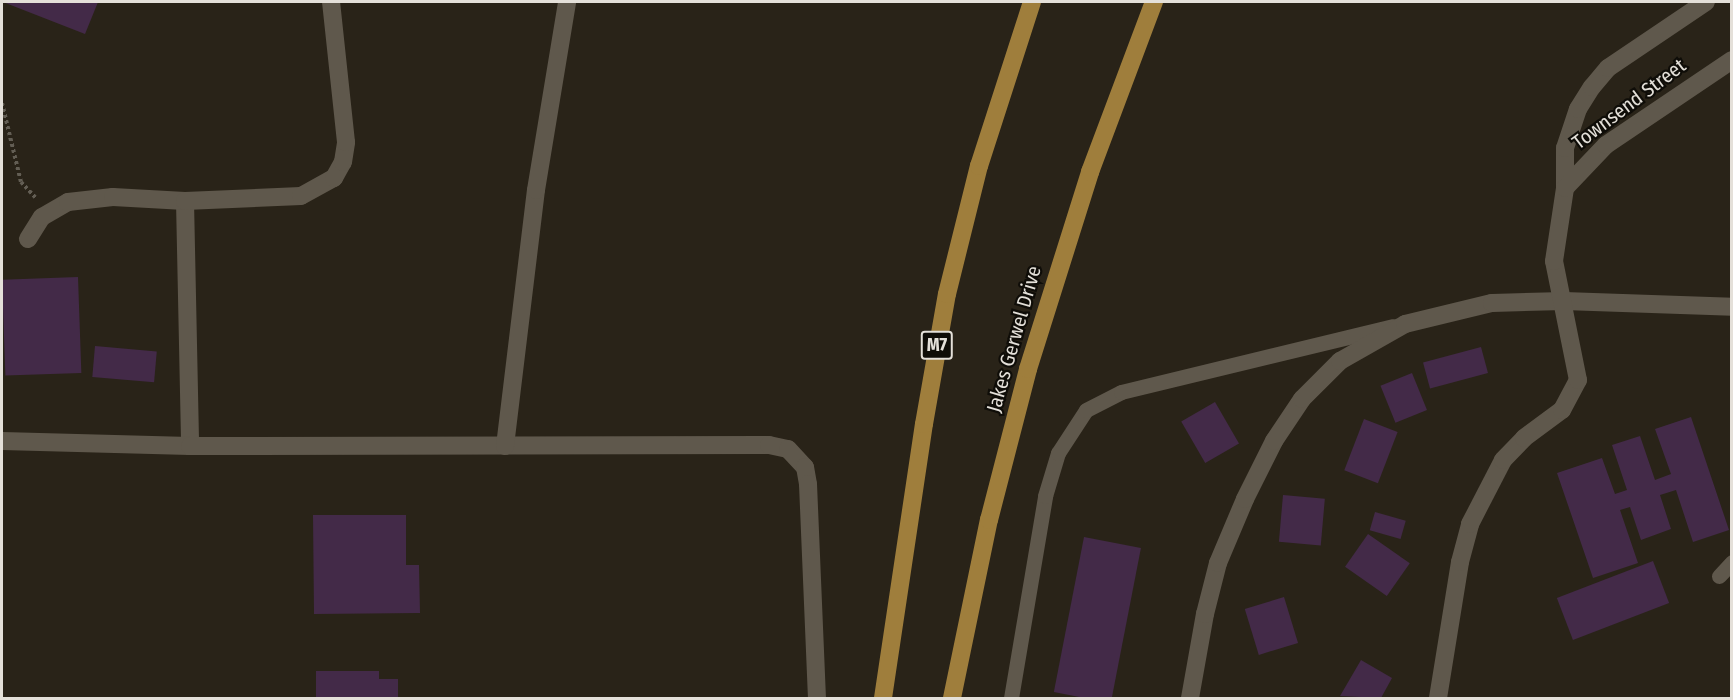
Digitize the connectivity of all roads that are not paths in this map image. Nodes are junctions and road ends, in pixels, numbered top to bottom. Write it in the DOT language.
graph roads {
  1 [pos="331,2"];
  2 [pos="567,2"];
  3 [pos="1032,2"];
  4 [pos="1154,2"];
  5 [pos="1706,2"];
  6 [pos="1731,60"];
  7 [pos="1565,188"];
  8 [pos="185,201"];
  9 [pos="28,239"];
  10 [pos="1564,301"];
  11 [pos="1731,307"];
  12 [pos="1405,324"];
  13 [pos="2,441"];
  14 [pos="190,446"];
  15 [pos="505,446"];
  16 [pos="1731,562"];
  17 [pos="1719,576"];
  18 [pos="817,699"];
  19 [pos="884,699"];
  20 [pos="952,699"];
  21 [pos="1011,699"];
  22 [pos="1190,699"];
  23 [pos="1438,699"];
  1 -- 8 [label="street"];
  2 -- 15 [label="street"];
  3 -- 19 [label="highway, M7"];
  4 -- 20 [label="highway, Jakes Gerwel Drive"];
  5 -- 7 [label="street"];
  6 -- 7 [label="street, Townsend Street"];
  7 -- 10 [label="street"];
  8 -- 9 [label="street"];
  8 -- 14 [label="street"];
  10 -- 11 [label="street"];
  10 -- 12 [label="street"];
  10 -- 23 [label="street"];
  12 -- 21 [label="lane"];
  12 -- 22 [label="street"];
  13 -- 14 [label="street"];
  14 -- 15 [label="street"];
  15 -- 18 [label="street"];
  16 -- 17 [label="lane"];
}
